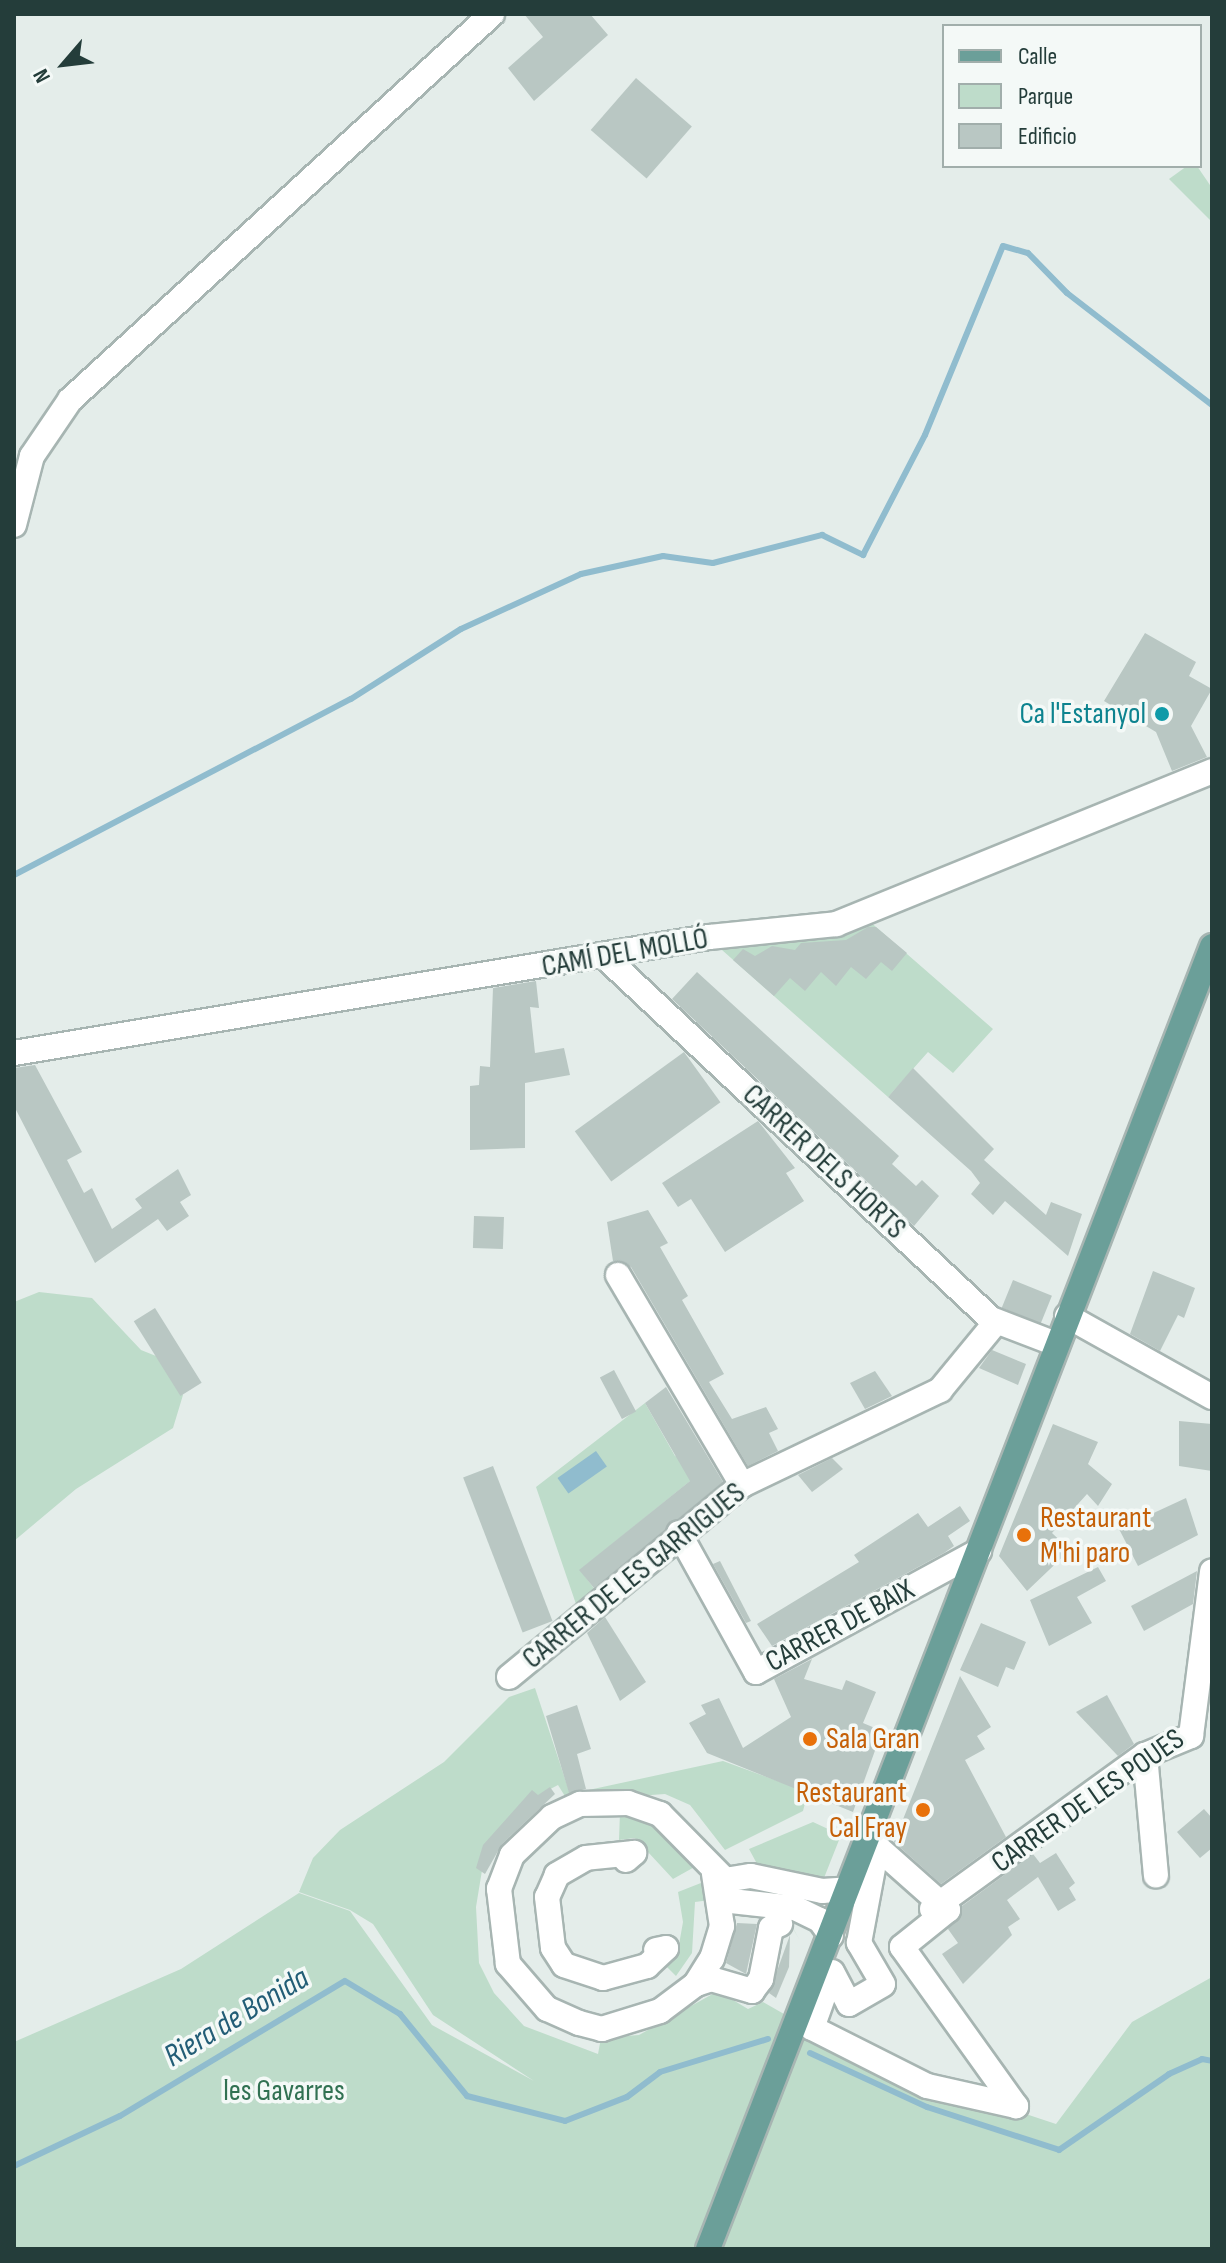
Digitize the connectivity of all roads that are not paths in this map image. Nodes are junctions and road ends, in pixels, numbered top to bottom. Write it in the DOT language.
graph roads {
  1 [pos="492,14"];
  2 [pos="14,525"];
  3 [pos="1212,771"];
  4 [pos="1212,946"];
  5 [pos="605,957"];
  6 [pos="14,1053"];
  7 [pos="618,1275"];
  8 [pos="1067,1316"];
  9 [pos="996,1322"];
  10 [pos="1056,1344"];
  11 [pos="1212,1397"];
  12 [pos="742,1485"];
  13 [pos="679,1533"];
  14 [pos="979,1551"];
  15 [pos="1212,1571"];
  16 [pos="509,1677"];
  17 [pos="1145,1755"];
  18 [pos="871,1846"];
  19 [pos="626,1860"];
  20 [pos="714,1874"];
  21 [pos="1156,1875"];
  22 [pos="849,1889"];
  23 [pos="722,1900"];
  24 [pos="942,1905"];
  25 [pos="780,1924"];
  26 [pos="831,1936"];
  27 [pos="656,1950"];
  28 [pos="696,1984"];
  29 [pos="708,2249"];
  1 -- 2 [label="street"];
  3 -- 5 [label="street, CAMÍ DEL MOLLÓ"];
  4 -- 8 [label="main road"];
  5 -- 6 [label="street, CAMÍ DEL MOLLÓ"];
  5 -- 9 [label="street, CARRER DELS HORTS"];
  7 -- 12 [label="street"];
  8 -- 10 [label="main road"];
  8 -- 11 [label="street"];
  9 -- 10 [label="street, CARRER DELS HORTS"];
  9 -- 12 [label="street, CARRER DE LES GARRIGUES"];
  10 -- 14 [label="main road"];
  12 -- 13 [label="street, CARRER DE LES GARRIGUES"];
  13 -- 14 [label="street, CARRER DE BAIX"];
  13 -- 16 [label="street, CARRER DE LES GARRIGUES"];
  14 -- 18 [label="main road"];
  15 -- 17 [label="street, CARRER DE LES POUES"];
  17 -- 21 [label="street"];
  17 -- 24 [label="street, CARRER DE LES POUES"];
  18 -- 22 [label="main road"];
  18 -- 24 [label="street"];
  18 -- 24 [label="street, CARRER DE LES POUES"];
  19 -- 27 [label="street"];
  20 -- 22 [label="street"];
  20 -- 23 [label="street"];
  20 -- 28 [label="street"];
  22 -- 26 [label="main road"];
  23 -- 26 [label="street"];
  23 -- 28 [label="street"];
  25 -- 28 [label="street"];
  26 -- 29 [label="main road"];
}
